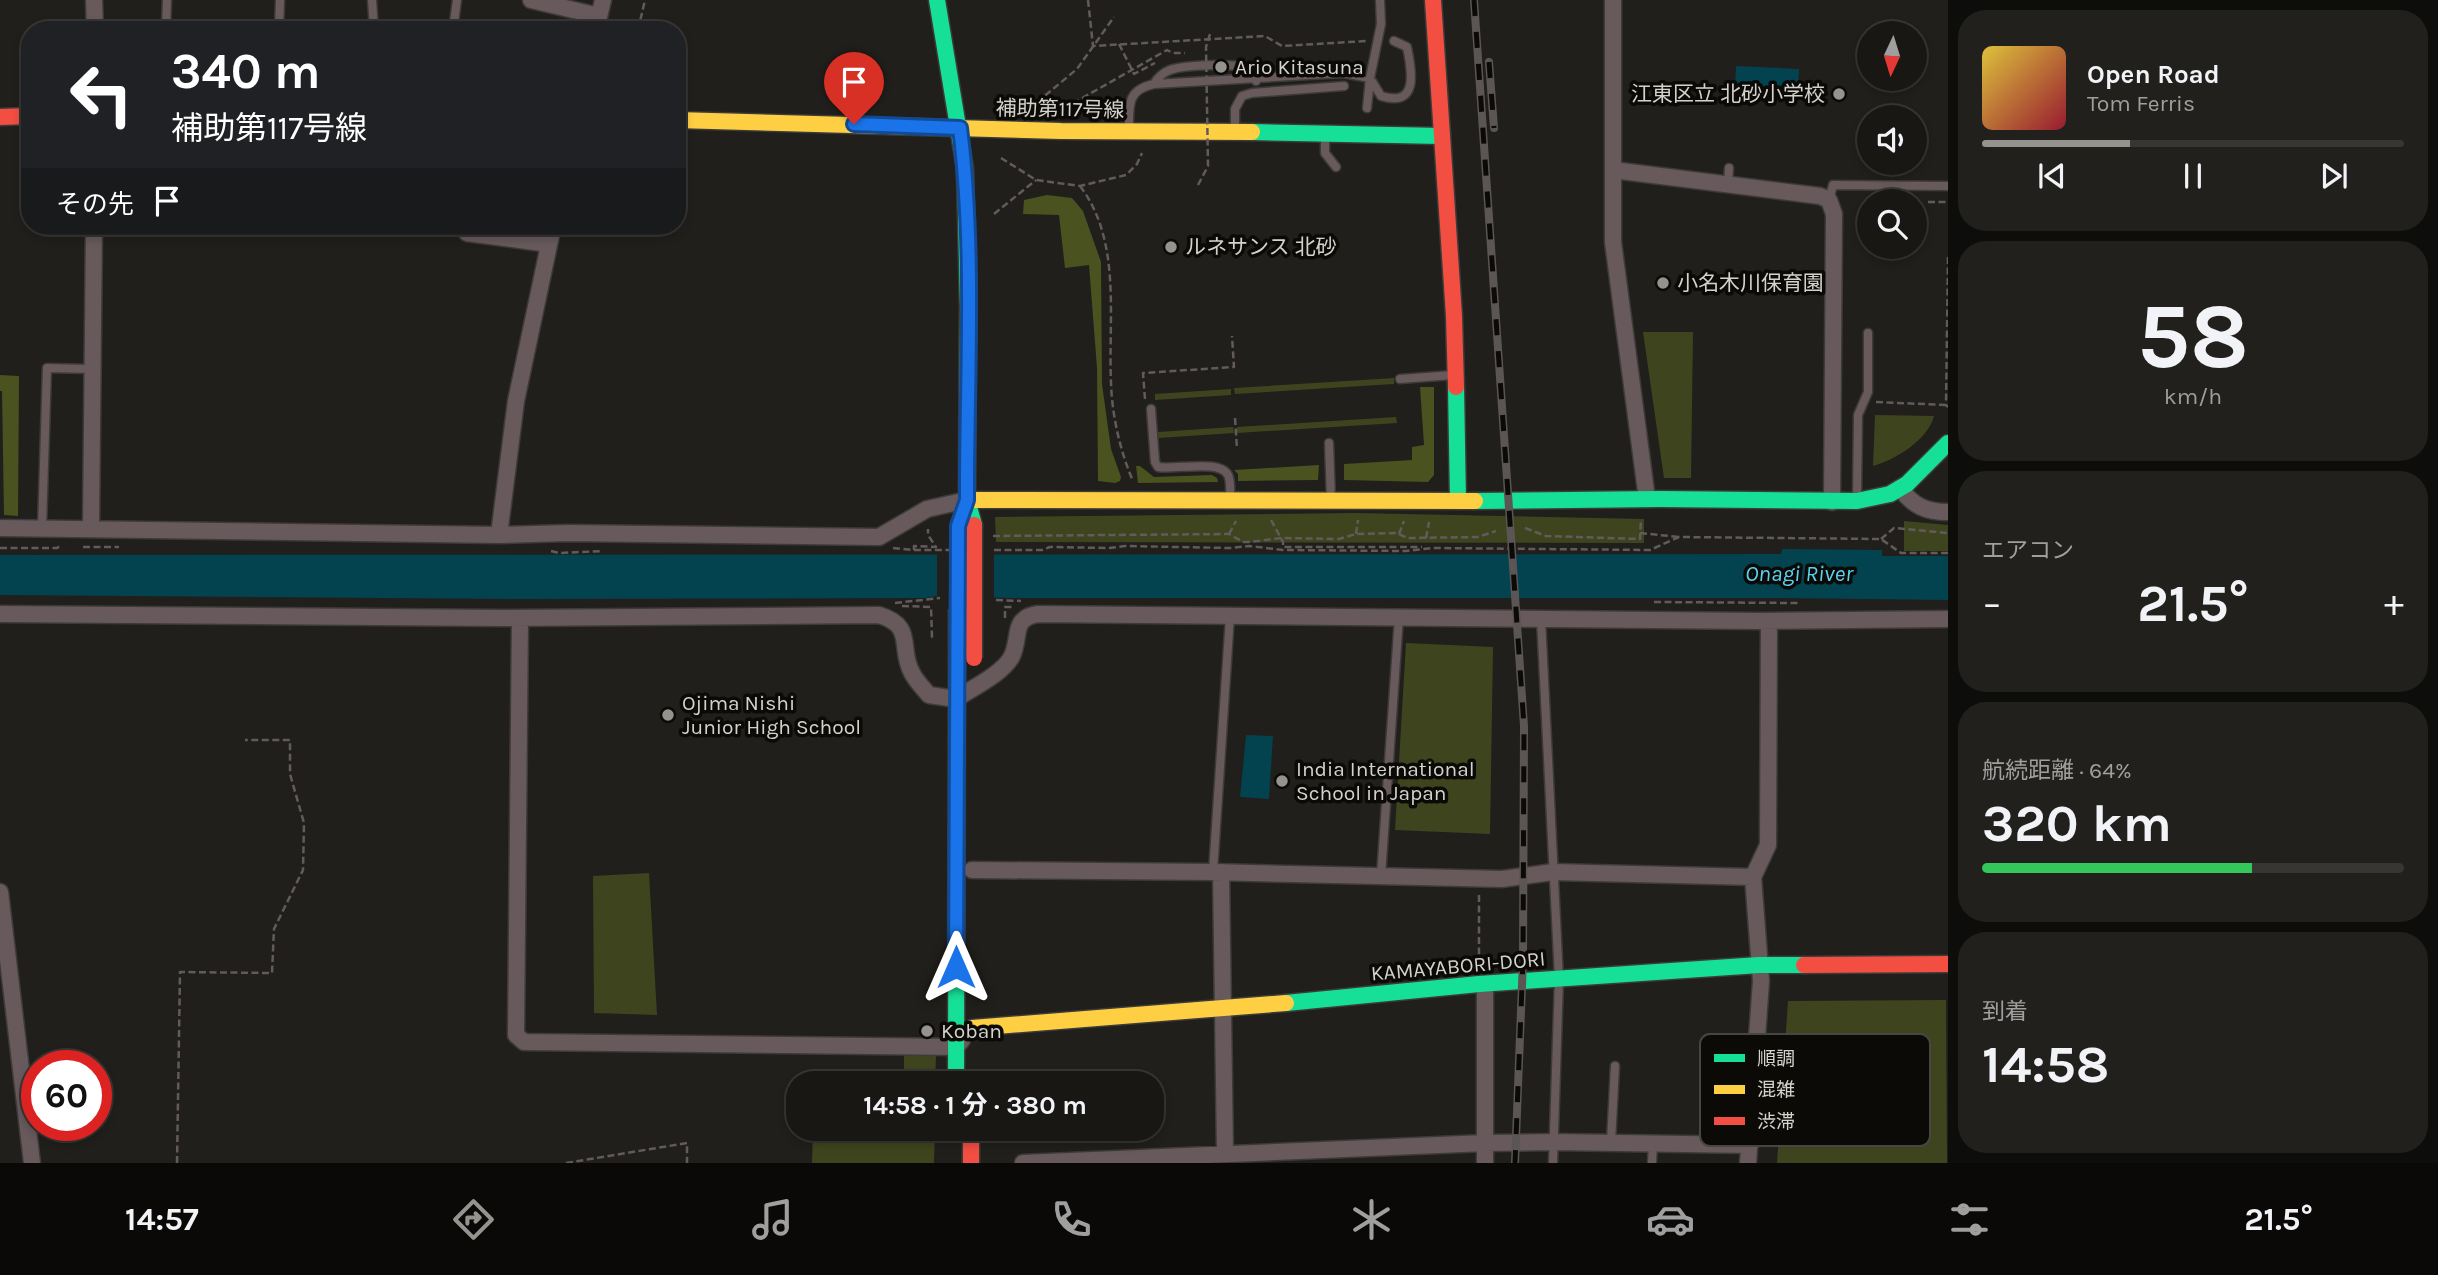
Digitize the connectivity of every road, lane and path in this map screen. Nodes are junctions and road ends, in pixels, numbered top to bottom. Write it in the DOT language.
graph roads {
  1 [pos="94,0"];
  2 [pos="167,0"];
  3 [pos="280,0"];
  4 [pos="372,0"];
  5 [pos="457,0"];
  6 [pos="531,0"];
  7 [pos="645,0"];
  8 [pos="937,0"];
  9 [pos="1088,0"];
  10 [pos="1380,0"];
  11 [pos="1433,0"];
  12 [pos="1613,0"];
  13 [pos="599,15"];
  14 [pos="1114,17"];
  15 [pos="95,21"];
  16 [pos="166,21"];
  17 [pos="279,21"];
  18 [pos="373,21"];
  19 [pos="454,21"];
  20 [pos="640,21"];
  21 [pos="1210,34"];
  22 [pos="1372,41"];
  23 [pos="1394,41"];
  24 [pos="1119,44"];
  25 [pos="1093,46"];
  26 [pos="1195,53"];
  27 [pos="1132,69"];
  28 [pos="1134,74"];
  29 [pos="1255,78"];
  30 [pos="1370,78"];
  31 [pos="1154,84"];
  32 [pos="1344,86"];
  33 [pos="1256,93"];
  34 [pos="1367,108"];
  35 [pos="1027,111"];
  36 [pos="1070,112"];
  37 [pos="21,116"];
  38 [pos="0,117"];
  39 [pos="686,120"];
  40 [pos="960,128"];
  41 [pos="1129,131"];
  42 [pos="1235,131"];
  43 [pos="1325,132"];
  44 [pos="1442,136"];
  45 [pos="1142,153"];
  46 [pos="1001,158"];
  47 [pos="1336,167"];
  48 [pos="1613,170"];
  49 [pos="1037,180"];
  50 [pos="1198,184"];
  51 [pos="1080,186"];
  52 [pos="1948,186"];
  53 [pos="1829,201"];
  54 [pos="1928,202"];
  55 [pos="1948,202"];
  56 [pos="994,214"];
  57 [pos="94,235"];
  58 [pos="482,235"];
  59 [pos="551,235"];
  60 [pos="549,244"];
  61 [pos="1948,257"];
  62 [pos="1868,333"];
  63 [pos="1232,336"];
  64 [pos="92,369"];
  65 [pos="1455,375"];
  66 [pos="1400,379"];
  67 [pos="1866,400"];
  68 [pos="1947,406"];
  69 [pos="1148,410"];
  70 [pos="1235,418"];
  71 [pos="1329,443"];
  72 [pos="1948,443"];
  73 [pos="1237,449"];
  74 [pos="1900,488"];
  75 [pos="1136,489"];
  76 [pos="1647,499"];
  77 [pos="967,500"];
  78 [pos="1230,500"];
  79 [pos="1331,500"];
  80 [pos="1458,501"];
  81 [pos="1857,501"];
  82 [pos="1832,502"];
  83 [pos="1948,512"];
  84 [pos="1641,515"];
  85 [pos="1271,520"];
  86 [pos="1358,520"];
  87 [pos="1404,520"];
  88 [pos="1236,521"];
  89 [pos="1429,522"];
  90 [pos="0,528"];
  91 [pos="43,528"];
  92 [pos="91,528"];
  93 [pos="1525,528"];
  94 [pos="1496,531"];
  95 [pos="1640,533"];
  96 [pos="1948,533"];
  97 [pos="1228,534"];
  98 [pos="1356,534"];
  99 [pos="1399,534"];
  100 [pos="499,535"];
  101 [pos="928,535"];
  102 [pos="990,536"];
  103 [pos="1679,537"];
  104 [pos="1281,538"];
  105 [pos="1426,538"];
  106 [pos="1881,539"];
  107 [pos="1432,548"];
  108 [pos="914,550"];
  109 [pos="957,592"];
  110 [pos="902,603"];
  111 [pos="0,614"];
  112 [pos="1230,616"];
  113 [pos="1399,617"];
  114 [pos="520,618"];
  115 [pos="1541,619"];
  116 [pos="1948,619"];
  117 [pos="1769,621"];
  118 [pos="932,637"];
  119 [pos="973,687"];
  120 [pos="956,699"];
  121 [pos="245,740"];
  122 [pos="973,752"];
  123 [pos="973,779"];
  124 [pos="972,870"];
  125 [pos="1217,872"];
  126 [pos="1553,872"];
  127 [pos="1381,876"];
  128 [pos="1479,877"];
  129 [pos="1753,877"];
  130 [pos="0,892"];
  131 [pos="1948,964"];
  132 [pos="1759,965"];
  133 [pos="1559,979"];
  134 [pos="1482,984"];
  135 [pos="1223,1009"];
  136 [pos="972,1028"];
  137 [pos="1757,1034"];
  138 [pos="956,1047"];
  139 [pos="1615,1066"];
  140 [pos="956,1071"];
  141 [pos="972,1071"];
  142 [pos="956,1141"];
  143 [pos="971,1141"];
  144 [pos="1554,1142"];
  145 [pos="1611,1142"];
  146 [pos="1485,1143"];
  147 [pos="1653,1143"];
  148 [pos="1700,1144"];
  149 [pos="1225,1153"];
  150 [pos="1192,1159"];
  151 [pos="32,1163"];
  152 [pos="177,1163"];
  153 [pos="566,1163"];
  154 [pos="687,1163"];
  155 [pos="956,1163"];
  156 [pos="971,1163"];
  157 [pos="1023,1163"];
  158 [pos="1485,1163"];
  159 [pos="1553,1163"];
  160 [pos="1652,1163"];
  1 -- 15 [label="street"];
  2 -- 16 [label="lane"];
  3 -- 17 [label="lane"];
  4 -- 18 [label="lane"];
  5 -- 19 [label="lane"];
  6 -- 13 [label="street"];
  7 -- 20 [label="path"];
  8 -- 40 [label="street"];
  9 -- 25 [label="path"];
  10 -- 30 [label="lane, bridge"];
  11 -- 44 [label="street"];
  12 -- 48 [label="street"];
  14 -- 25 [label="path"];
  21 -- 50 [label="path, bridge"];
  22 -- 24 [label="path"];
  23 -- 30 [label="lane"];
  24 -- 25 [label="path"];
  24 -- 27 [label="path"];
  25 -- 35 [label="path"];
  26 -- 27 [label="path"];
  27 -- 28 [label="path"];
  27 -- 36 [label="path"];
  29 -- 30 [label="lane"];
  29 -- 31 [label="lane"];
  29 -- 31 [label="lane"];
  29 -- 33 [label="lane"];
  30 -- 34 [label="lane"];
  31 -- 41 [label="lane"];
  32 -- 33 [label="lane"];
  33 -- 42 [label="lane"];
  37 -- 38 [label="street"];
  39 -- 40 [label="street, 補助第117号線"];
  40 -- 41 [label="street, 補助第117号線"];
  40 -- 77 [label="street"];
  41 -- 42 [label="street, 補助第117号線"];
  42 -- 43 [label="street, 補助第117号線"];
  43 -- 44 [label="street, 補助第117号線"];
  43 -- 47 [label="lane"];
  44 -- 65 [label="street"];
  45 -- 51 [label="path"];
  46 -- 49 [label="path"];
  48 -- 53 [label="street"];
  48 -- 76 [label="street"];
  49 -- 51 [label="path"];
  49 -- 56 [label="path"];
  51 -- 75 [label="path"];
  52 -- 53 [label="lane"];
  53 -- 82 [label="street"];
  54 -- 55 [label="path"];
  57 -- 64 [label="street"];
  58 -- 60 [label="street"];
  59 -- 60 [label="street"];
  60 -- 100 [label="street"];
  61 -- 68 [label="path"];
  62 -- 67 [label="lane"];
  63 -- 69 [label="path"];
  64 -- 91 [label="lane"];
  64 -- 92 [label="street"];
  65 -- 66 [label="lane"];
  65 -- 80 [label="street"];
  67 -- 68 [label="path"];
  67 -- 81 [label="lane"];
  69 -- 78 [label="lane"];
  70 -- 73 [label="path"];
  71 -- 79 [label="lane"];
  72 -- 74 [label="street"];
  74 -- 81 [label="street"];
  74 -- 83 [label="street"];
  76 -- 80 [label="street"];
  76 -- 82 [label="street"];
  77 -- 78 [label="street"];
  77 -- 100 [label="street"];
  77 -- 119 [label="street, bridge"];
  78 -- 79 [label="street"];
  79 -- 80 [label="street"];
  81 -- 82 [label="street"];
  84 -- 95 [label="path"];
  85 -- 104 [label="path"];
  86 -- 98 [label="path"];
  87 -- 99 [label="path"];
  88 -- 97 [label="path"];
  89 -- 105 [label="path"];
  90 -- 91 [label="street"];
  91 -- 92 [label="street"];
  92 -- 100 [label="street"];
  93 -- 95 [label="path"];
  94 -- 105 [label="path"];
  95 -- 103 [label="path"];
  96 -- 106 [label="path"];
  97 -- 102 [label="path"];
  97 -- 104 [label="path"];
  98 -- 99 [label="path"];
  98 -- 104 [label="path"];
  99 -- 105 [label="path"];
  101 -- 108 [label="path"];
  104 -- 107 [label="path"];
  109 -- 120 [label="street, bridge"];
  110 -- 118 [label="path"];
  111 -- 114 [label="street"];
  112 -- 113 [label="street"];
  112 -- 119 [label="street"];
  112 -- 125 [label="lane"];
  113 -- 115 [label="street"];
  113 -- 127 [label="lane"];
  114 -- 120 [label="street"];
  114 -- 138 [label="street"];
  115 -- 117 [label="street"];
  115 -- 126 [label="lane"];
  116 -- 117 [label="street"];
  117 -- 129 [label="street"];
  119 -- 120 [label="street"];
  119 -- 122 [label="street"];
  120 -- 138 [label="street"];
  121 -- 152 [label="path"];
  123 -- 124 [label="street"];
  124 -- 125 [label="street"];
  124 -- 136 [label="street"];
  125 -- 127 [label="street"];
  125 -- 135 [label="street"];
  126 -- 128 [label="street"];
  126 -- 129 [label="street"];
  126 -- 133 [label="lane"];
  127 -- 128 [label="street"];
  128 -- 134 [label="path"];
  129 -- 132 [label="street"];
  130 -- 151 [label="street"];
  131 -- 132 [label="street, KAMAYABORI-DORI"];
  132 -- 133 [label="street, KAMAYABORI-DORI"];
  132 -- 137 [label="street"];
  133 -- 134 [label="street, KAMAYABORI-DORI"];
  133 -- 144 [label="lane"];
  134 -- 135 [label="street, KAMAYABORI-DORI"];
  134 -- 146 [label="street"];
  135 -- 136 [label="street, KAMAYABORI-DORI"];
  135 -- 149 [label="street"];
  136 -- 138 [label="street"];
  136 -- 141 [label="street"];
  138 -- 140 [label="street"];
  139 -- 145 [label="lane"];
  142 -- 155 [label="street"];
  143 -- 156 [label="street"];
  144 -- 145 [label="street"];
  144 -- 146 [label="street"];
  144 -- 159 [label="lane"];
  145 -- 147 [label="street"];
  146 -- 149 [label="street"];
  146 -- 158 [label="street"];
  147 -- 148 [label="street"];
  147 -- 160 [label="lane"];
  149 -- 150 [label="street"];
  150 -- 157 [label="street"];
  153 -- 154 [label="path"];
}
